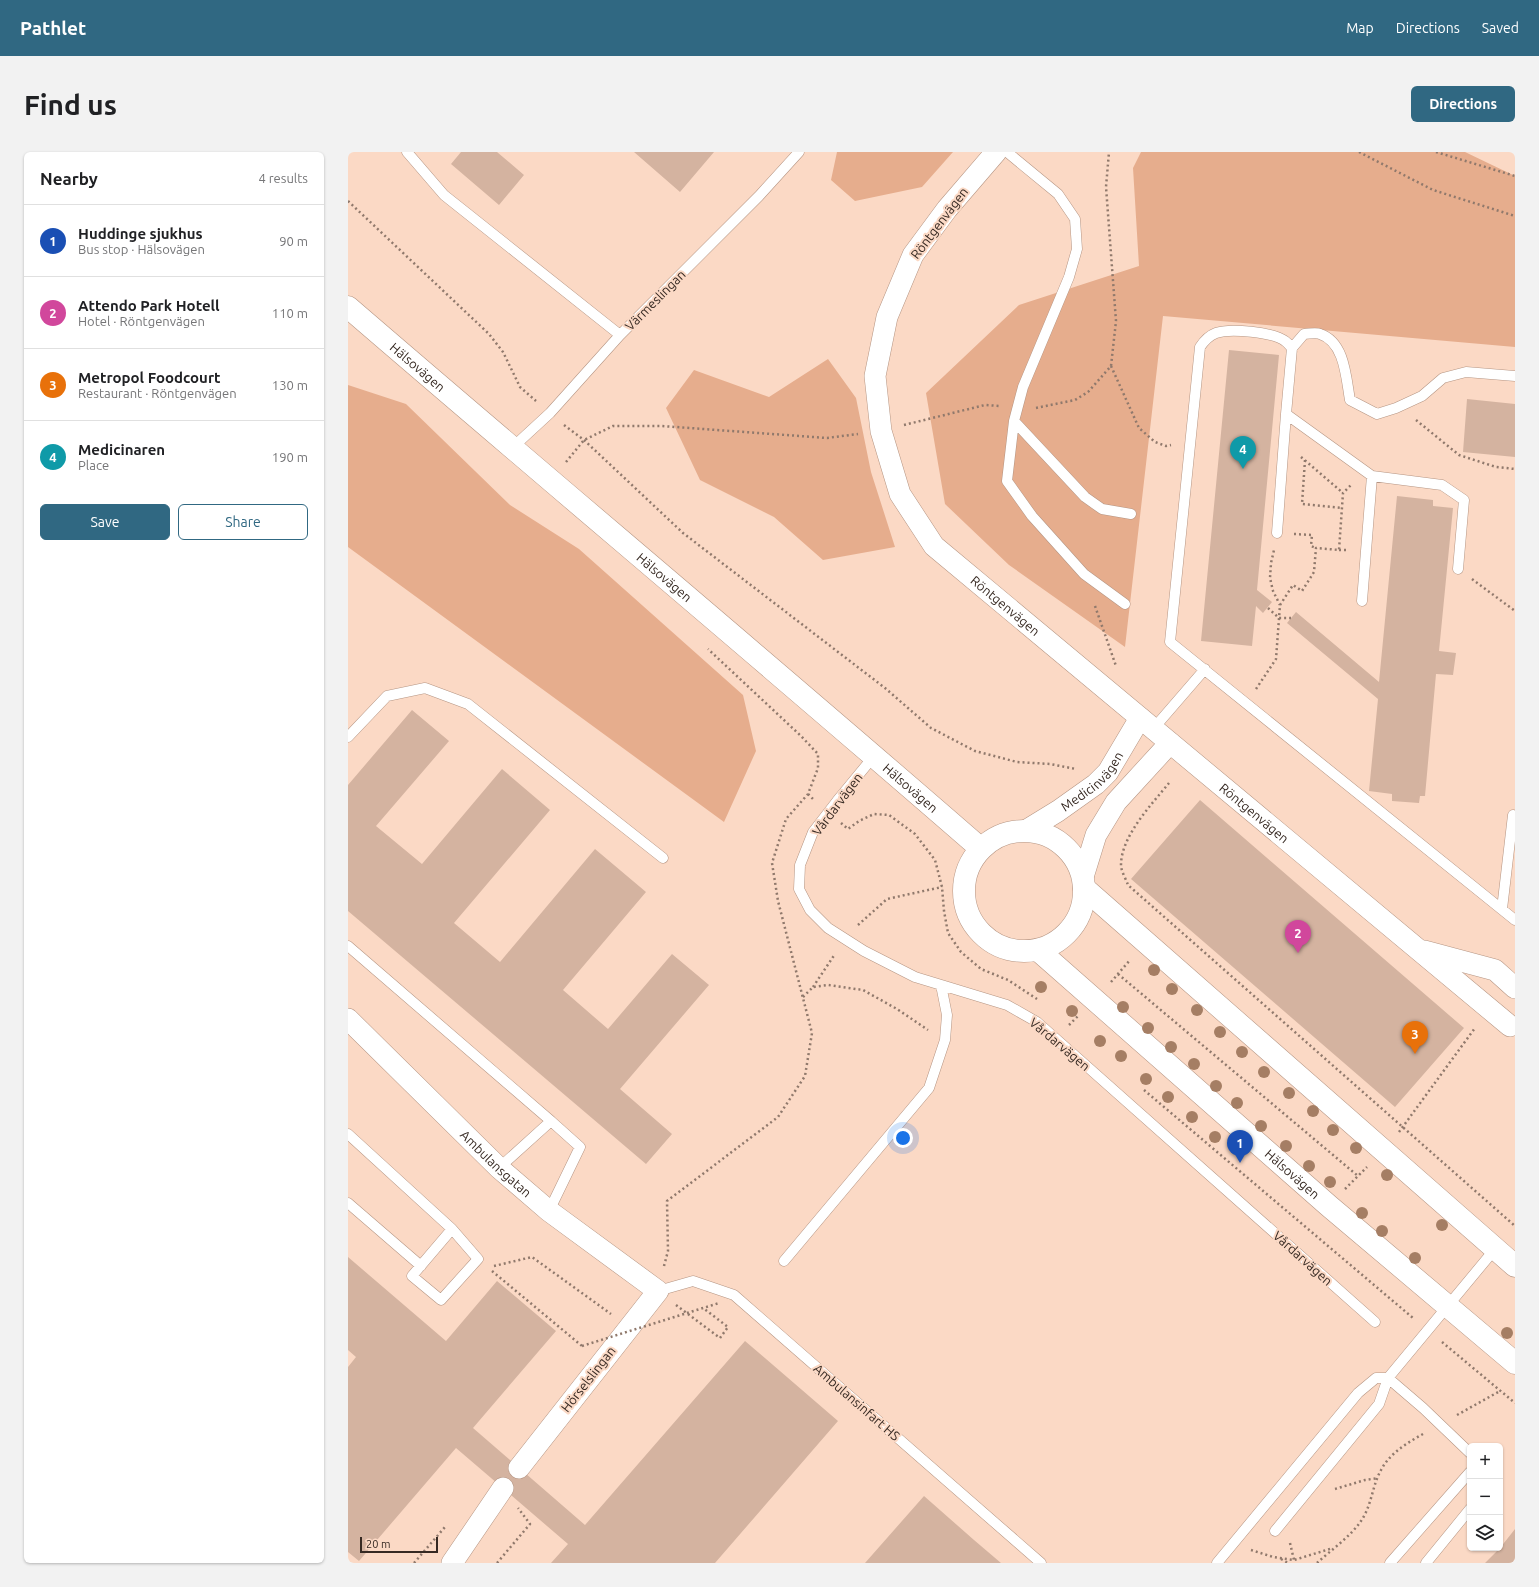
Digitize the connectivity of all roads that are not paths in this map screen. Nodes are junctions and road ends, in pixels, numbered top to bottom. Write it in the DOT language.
graph roads {
  1 [pos="407,152"];
  2 [pos="799,152"];
  3 [pos="996,152"];
  4 [pos="1007,152"];
  5 [pos="348,306"];
  6 [pos="620,335"];
  7 [pos="1292,348"];
  8 [pos="1515,376"];
  9 [pos="1286,414"];
  10 [pos="1014,422"];
  11 [pos="512,448"];
  12 [pos="1368,474"];
  13 [pos="1131,514"];
  14 [pos="1277,533"];
  15 [pos="1458,569"];
  16 [pos="1362,601"];
  17 [pos="1125,604"];
  18 [pos="1205,669"];
  19 [pos="1147,723"];
  20 [pos="348,737"];
  21 [pos="1170,743"];
  22 [pos="874,756"];
  23 [pos="1513,815"];
  24 [pos="1027,830"];
  25 [pos="980,848"];
  26 [pos="663,858"];
  27 [pos="1083,882"];
  28 [pos="1502,910"];
  29 [pos="1515,920"];
  30 [pos="348,946"];
  31 [pos="1416,949"];
  32 [pos="1038,950"];
  33 [pos="941,985"];
  34 [pos="1515,988"];
  35 [pos="348,1019"];
  36 [pos="1512,1028"];
  37 [pos="551,1121"];
  38 [pos="348,1134"];
  39 [pos="499,1168"];
  40 [pos="348,1203"];
  41 [pos="549,1211"];
  42 [pos="452,1229"];
  43 [pos="1495,1249"];
  44 [pos="784,1261"];
  45 [pos="421,1266"];
  46 [pos="1515,1266"];
  47 [pos="658,1291"];
  48 [pos="1448,1305"];
  49 [pos="1375,1322"];
  50 [pos="1515,1363"];
  51 [pos="1388,1378"];
  52 [pos="1467,1450"];
  53 [pos="519,1468"];
  54 [pos="1467,1475"];
  55 [pos="503,1488"];
  56 [pos="1467,1513"];
  57 [pos="1275,1531"];
  58 [pos="452,1563"];
  59 [pos="1041,1563"];
  60 [pos="1217,1563"];
  61 [pos="1390,1563"];
  62 [pos="1426,1563"];
  1 -- 6 [label="lane"];
  2 -- 6 [label="lane, Värmeslingan"];
  3 -- 19 [label="street, Röntgenvägen"];
  4 -- 10 [label="lane"];
  5 -- 11 [label="street, Hälsovägen"];
  6 -- 11 [label="lane, Värmeslingan"];
  7 -- 8 [label="lane"];
  7 -- 9 [label="lane"];
  7 -- 18 [label="lane"];
  9 -- 12 [label="lane"];
  9 -- 14 [label="lane"];
  10 -- 13 [label="lane"];
  10 -- 17 [label="lane"];
  11 -- 22 [label="street, Hälsovägen"];
  12 -- 15 [label="lane"];
  12 -- 16 [label="lane"];
  18 -- 19 [label="lane"];
  18 -- 28 [label="lane"];
  19 -- 21 [label="street, Röntgenvägen"];
  19 -- 24 [label="street, Medicinvägen"];
  20 -- 26 [label="lane"];
  21 -- 27 [label="street"];
  21 -- 31 [label="street, Röntgenvägen"];
  22 -- 25 [label="street, Hälsovägen"];
  22 -- 33 [label="lane, Vårdarvägen"];
  23 -- 28 [label="lane"];
  24 -- 25 [label="street"];
  24 -- 27 [label="street"];
  25 -- 32 [label="street"];
  27 -- 32 [label="street"];
  27 -- 43 [label="street"];
  28 -- 29 [label="lane"];
  30 -- 37 [label="lane"];
  31 -- 34 [label="street, Röntgenvägen"];
  31 -- 36 [label="street, Röntgenvägen"];
  32 -- 48 [label="street, Hälsovägen"];
  33 -- 44 [label="lane"];
  33 -- 49 [label="lane, Vårdarvägen"];
  35 -- 39 [label="street, Ambulansgatan"];
  37 -- 39 [label="lane"];
  37 -- 41 [label="lane"];
  38 -- 42 [label="lane"];
  39 -- 41 [label="street, Ambulansgatan"];
  40 -- 45 [label="lane"];
  41 -- 47 [label="street, Ambulansgatan"];
  42 -- 45 [label="lane"];
  42 -- 45 [label="lane"];
  43 -- 46 [label="street"];
  43 -- 48 [label="lane"];
  47 -- 53 [label="street, Hörselslingan"];
  47 -- 59 [label="lane, Ambulansinfart HS"];
  48 -- 50 [label="street, Hälsovägen"];
  48 -- 51 [label="lane"];
  51 -- 52 [label="lane"];
  51 -- 57 [label="lane"];
  51 -- 60 [label="lane"];
  54 -- 61 [label="lane"];
  55 -- 58 [label="street"];
  56 -- 62 [label="lane"];
}
